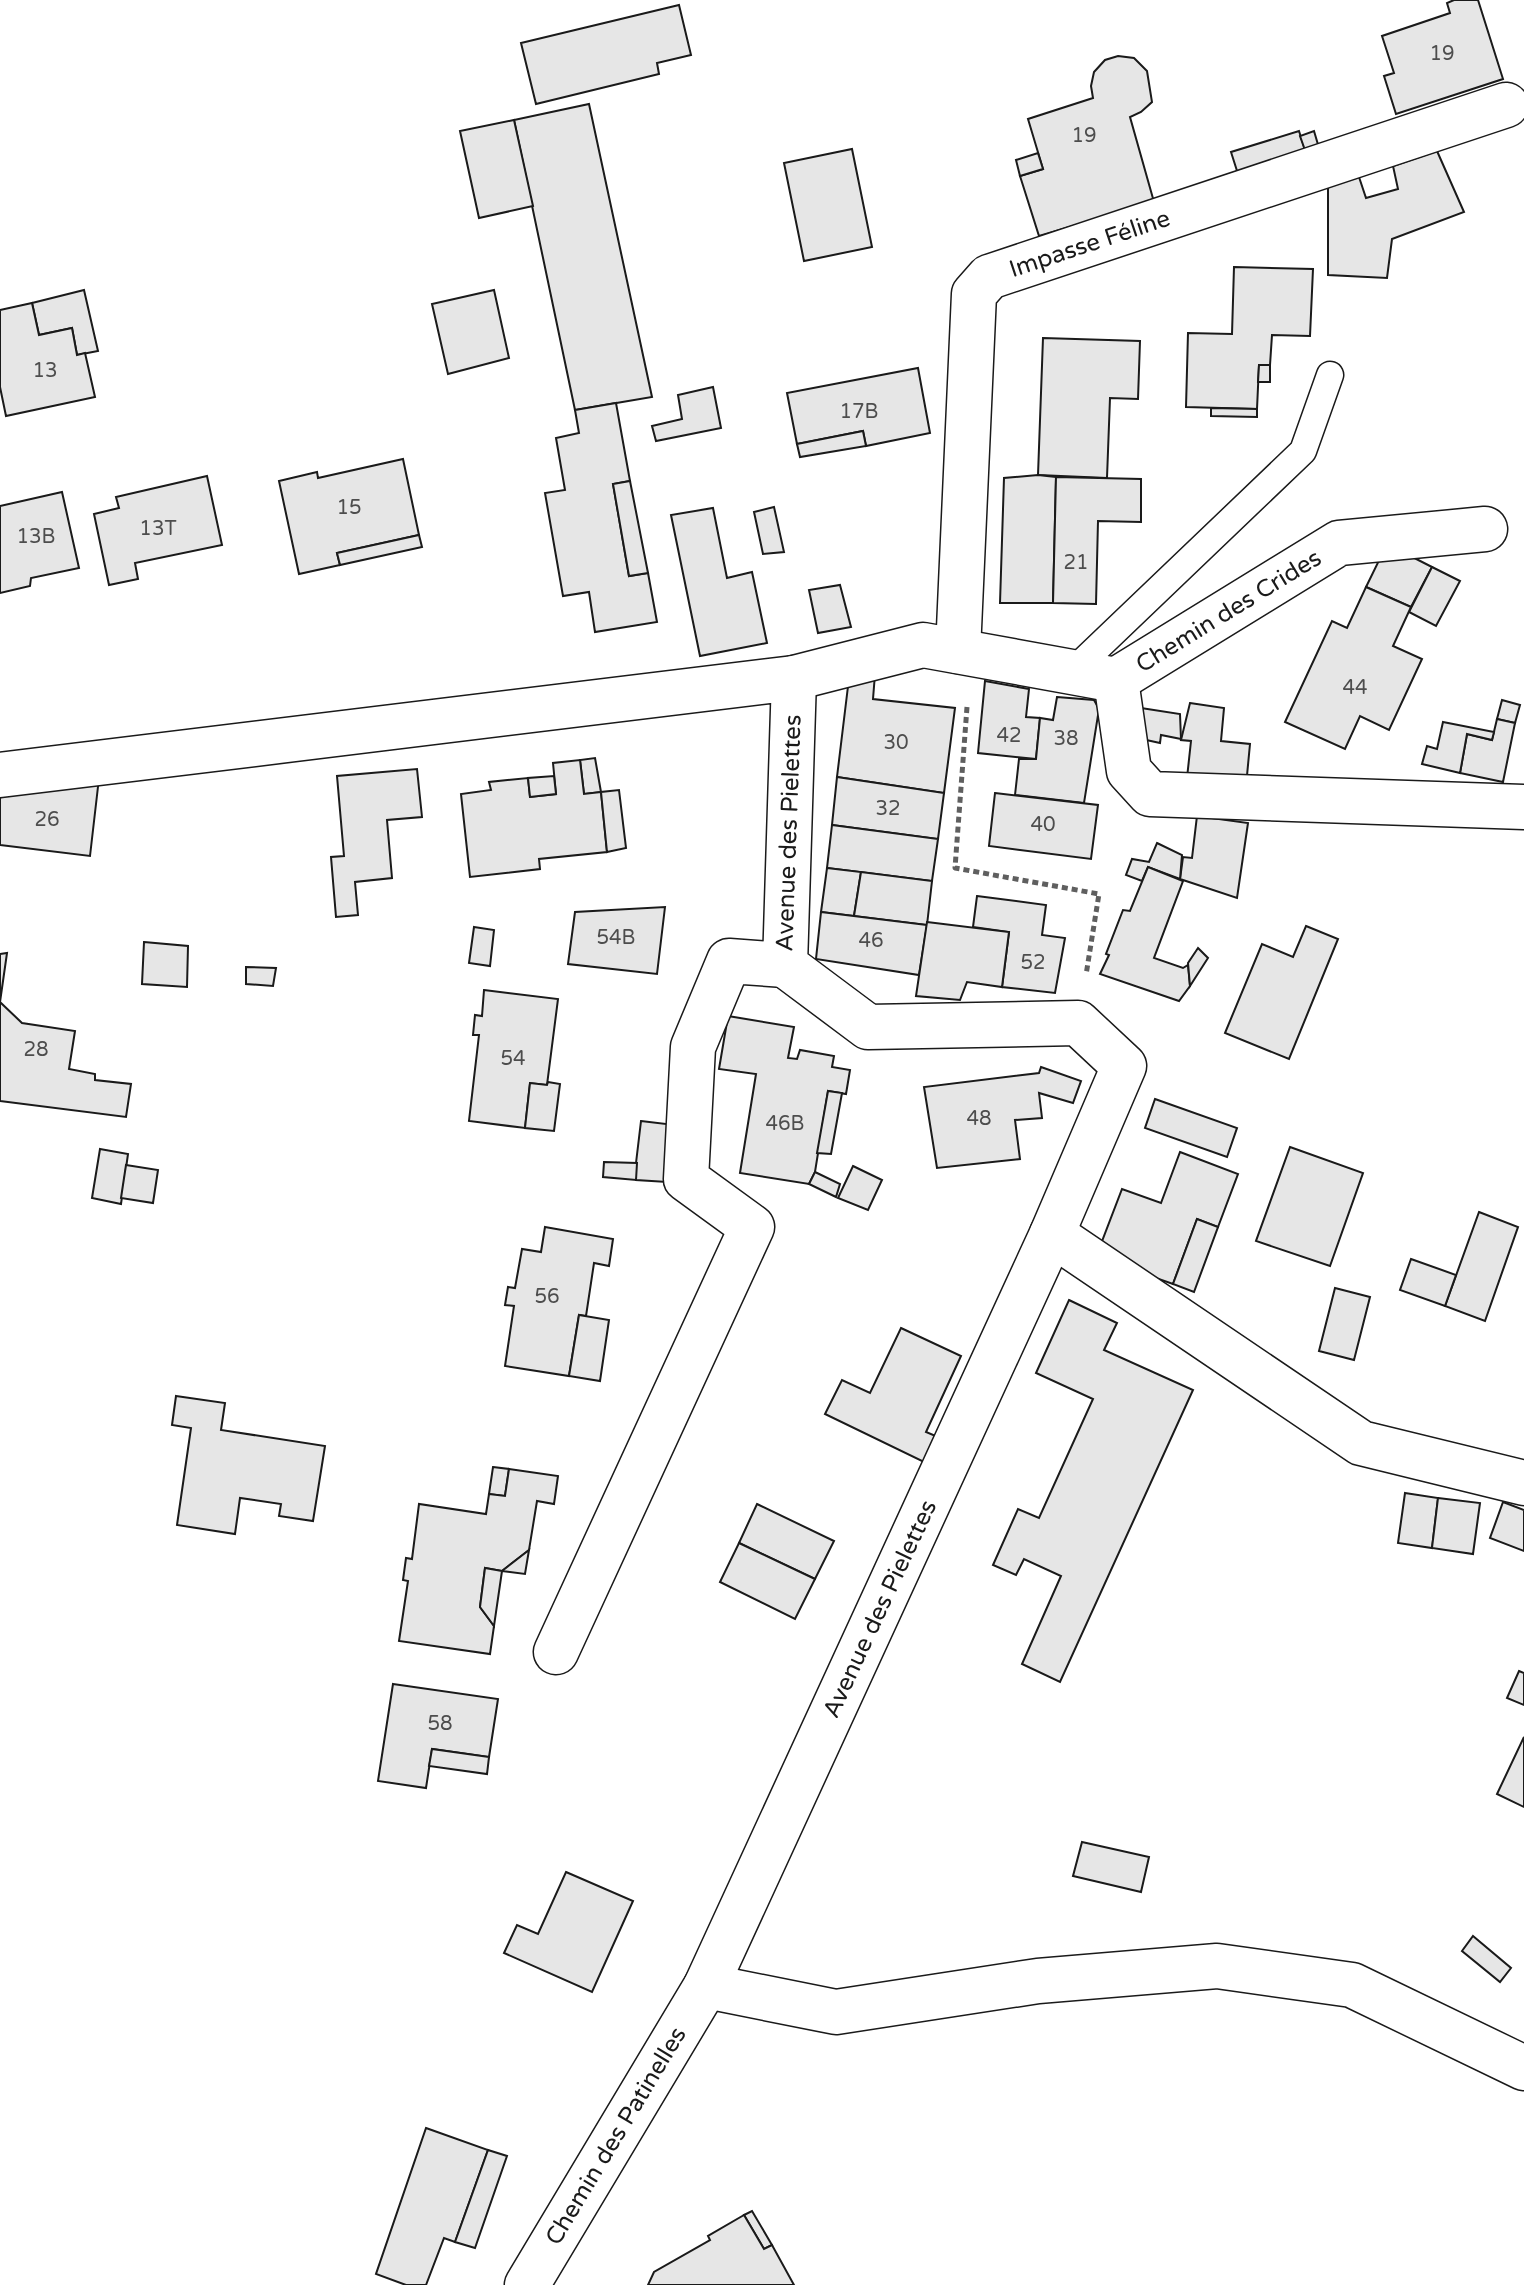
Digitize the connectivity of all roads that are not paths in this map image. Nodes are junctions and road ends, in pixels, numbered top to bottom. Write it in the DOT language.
graph roads {
  1 [pos="1506,105"];
  2 [pos="1330,375"];
  3 [pos="1485,529"];
  4 [pos="964,652"];
  5 [pos="1072,672"];
  6 [pos="794,678"];
  7 [pos="1116,680"];
  8 [pos="0,775"];
  9 [pos="1524,807"];
  10 [pos="785,965"];
  11 [pos="1052,1234"];
  12 [pos="1524,1483"];
  13 [pos="556,1652"];
  14 [pos="706,1986"];
  15 [pos="1524,2068"];
  16 [pos="527,2285"];
  1 -- 4 [label="street, Impasse Féline"];
  2 -- 5 [label="lane"];
  3 -- 7 [label="street, Chemin des Crides"];
  4 -- 5 [label="street, Avenue des Pielettes"];
  4 -- 6 [label="street, Avenue des Pielettes"];
  5 -- 7 [label="street, Avenue des Pielettes"];
  6 -- 8 [label="street, Avenue des Pielettes"];
  6 -- 10 [label="street, Avenue des Pielettes"];
  7 -- 9 [label="street"];
  10 -- 11 [label="street, Avenue des Pielettes"];
  10 -- 13 [label="street"];
  11 -- 12 [label="street"];
  11 -- 14 [label="street, Avenue des Pielettes"];
  14 -- 15 [label="street"];
  14 -- 16 [label="street, Chemin des Patinelles"];
}
